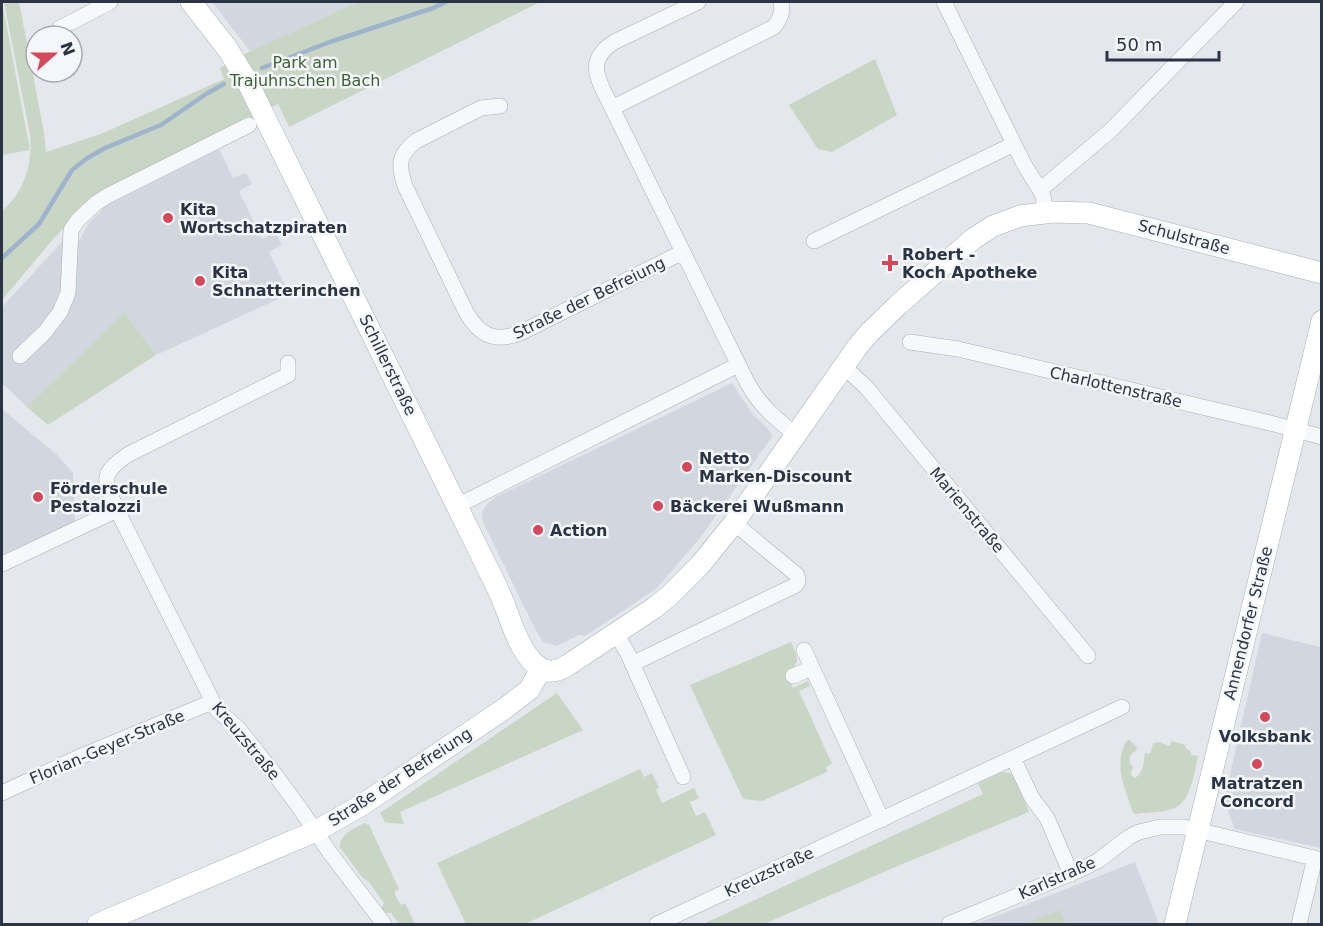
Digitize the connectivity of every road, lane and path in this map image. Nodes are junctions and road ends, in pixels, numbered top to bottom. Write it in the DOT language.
graph roads {
  1 [pos="110,2"];
  2 [pos="191,2"];
  3 [pos="698,2"];
  4 [pos="781,2"];
  5 [pos="944,2"];
  6 [pos="1236,2"];
  7 [pos="68,24"];
  8 [pos="500,106"];
  9 [pos="612,108"];
  10 [pos="249,125"];
  11 [pos="1014,144"];
  12 [pos="1040,190"];
  13 [pos="1045,212"];
  14 [pos="814,241"];
  15 [pos="683,252"];
  16 [pos="1322,273"];
  17 [pos="1322,321"];
  18 [pos="910,342"];
  19 [pos="20,356"];
  20 [pos="288,363"];
  21 [pos="738,365"];
  22 [pos="843,366"];
  23 [pos="1294,430"];
  24 [pos="796,435"];
  25 [pos="1322,437"];
  26 [pos="457,506"];
  27 [pos="117,510"];
  28 [pos="734,523"];
  29 [pos="2,564"];
  30 [pos="616,634"];
  31 [pos="804,650"];
  32 [pos="1088,656"];
  33 [pos="632,664"];
  34 [pos="812,668"];
  35 [pos="541,669"];
  36 [pos="793,676"];
  37 [pos="212,702"];
  38 [pos="1122,707"];
  39 [pos="1013,758"];
  40 [pos="683,777"];
  41 [pos="2,793"];
  42 [pos="882,820"];
  43 [pos="1197,830"];
  44 [pos="316,831"];
  45 [pos="1318,859"];
  46 [pos="1071,874"];
  47 [pos="98,924"];
  48 [pos="384,924"];
  49 [pos="657,924"];
  50 [pos="949,924"];
  51 [pos="1174,924"];
  52 [pos="1299,924"];
  1 -- 7 [label="street"];
  2 -- 26 [label="street, Schillerstraße"];
  3 -- 9 [label="street, Straße der Befreiung"];
  4 -- 9 [label="street"];
  5 -- 11 [label="street"];
  6 -- 12 [label="street"];
  8 -- 15 [label="street, Straße der Befreiung"];
  9 -- 15 [label="street, Straße der Befreiung"];
  10 -- 19 [label="street"];
  11 -- 12 [label="street"];
  11 -- 14 [label="street"];
  12 -- 13 [label="street"];
  13 -- 16 [label="street, Schulstraße"];
  13 -- 22 [label="street"];
  15 -- 21 [label="street, Straße der Befreiung"];
  17 -- 23 [label="street, Annendorfer Straße"];
  18 -- 23 [label="street, Charlottenstraße"];
  20 -- 27 [label="street, Kreuzstraße"];
  21 -- 24 [label="street, Straße der Befreiung"];
  21 -- 26 [label="street"];
  22 -- 24 [label="street"];
  22 -- 32 [label="street, Marienstraße"];
  23 -- 25 [label="street, Charlottenstraße"];
  23 -- 43 [label="street, Annendorfer Straße"];
  24 -- 28 [label="street"];
  26 -- 35 [label="street, Schillerstraße"];
  27 -- 29 [label="street"];
  27 -- 37 [label="street, Kreuzstraße"];
  28 -- 30 [label="street"];
  28 -- 33 [label="street"];
  30 -- 33 [label="street"];
  30 -- 35 [label="street"];
  31 -- 34 [label="street"];
  33 -- 40 [label="street"];
  34 -- 36 [label="street"];
  34 -- 42 [label="street"];
  35 -- 44 [label="street, Straße der Befreiung"];
  37 -- 41 [label="street, Florian-Geyer-Straße"];
  37 -- 44 [label="street, Kreuzstraße"];
  38 -- 39 [label="street, Kreuzstraße"];
  39 -- 42 [label="street, Kreuzstraße"];
  39 -- 46 [label="street"];
  42 -- 49 [label="street, Kreuzstraße"];
  43 -- 45 [label="street, Karlstraße"];
  43 -- 46 [label="street, Karlstraße"];
  43 -- 51 [label="street, Annendorfer Straße"];
  44 -- 47 [label="street, Straße der Befreiung"];
  44 -- 48 [label="street, Kreuzstraße"];
  45 -- 52 [label="street"];
  46 -- 50 [label="street, Karlstraße"];
}
